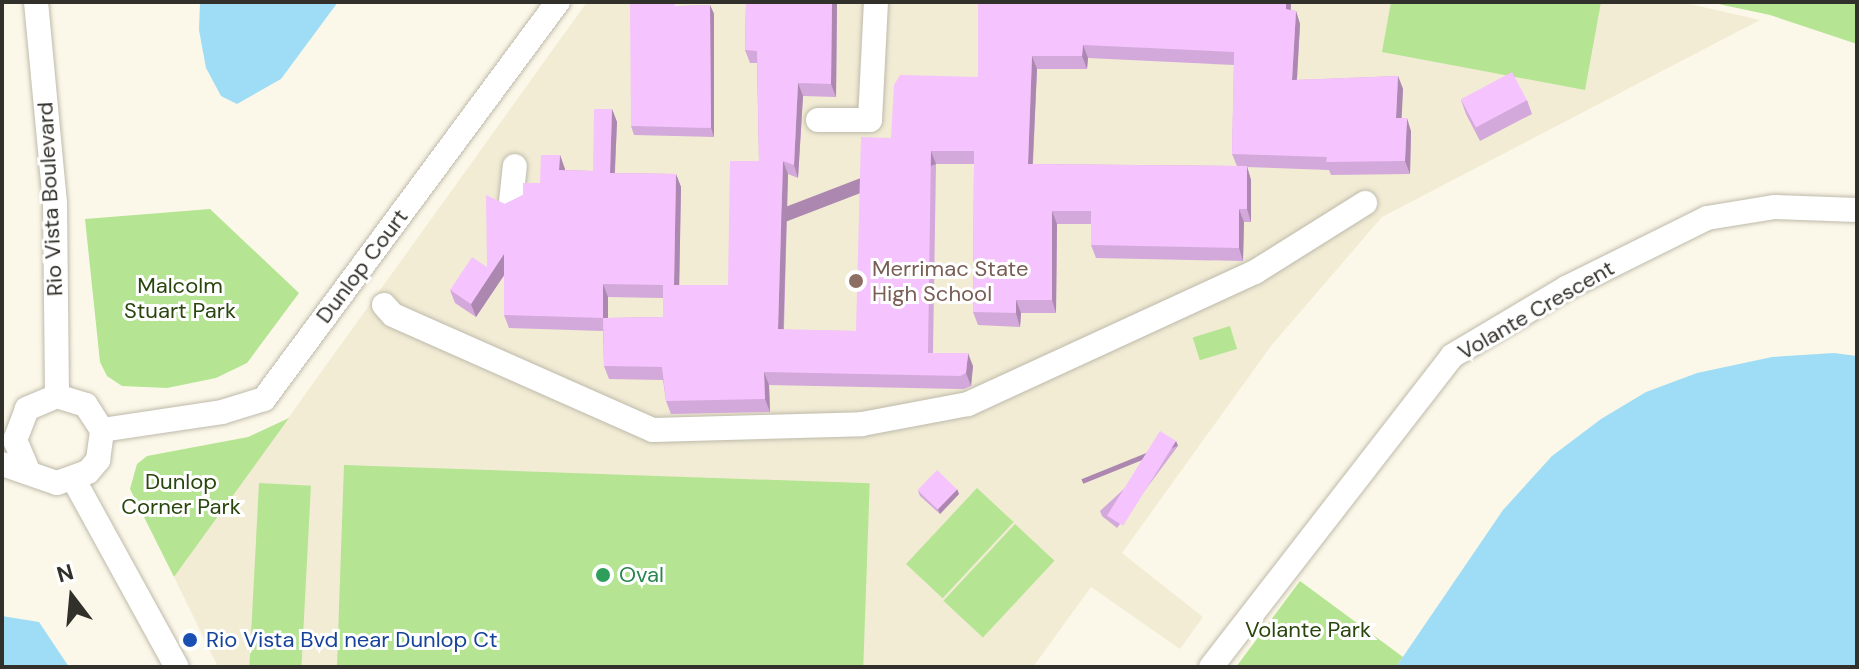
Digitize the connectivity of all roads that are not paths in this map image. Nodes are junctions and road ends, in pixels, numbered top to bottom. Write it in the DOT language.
graph roads {
  1 [pos="36,2"];
  2 [pos="558,2"];
  3 [pos="876,2"];
  4 [pos="818,120"];
  5 [pos="515,166"];
  6 [pos="511,202"];
  7 [pos="1365,203"];
  8 [pos="1857,210"];
  9 [pos="384,305"];
  10 [pos="57,396"];
  11 [pos="10,426"];
  12 [pos="102,430"];
  13 [pos="2,464"];
  14 [pos="28,470"];
  15 [pos="74,480"];
  16 [pos="177,667"];
  17 [pos="1211,667"];
  1 -- 10 [label="street, Rio Vista Boulevard"];
  2 -- 12 [label="street, Dunlop Court"];
  3 -- 4 [label="street"];
  5 -- 6 [label="street"];
  7 -- 9 [label="street"];
  8 -- 17 [label="street, Volante Crescent"];
  10 -- 11 [label="street"];
  10 -- 12 [label="street"];
  11 -- 14 [label="street"];
  12 -- 15 [label="street"];
  13 -- 14 [label="street"];
  14 -- 15 [label="street"];
  15 -- 16 [label="street"];
}
